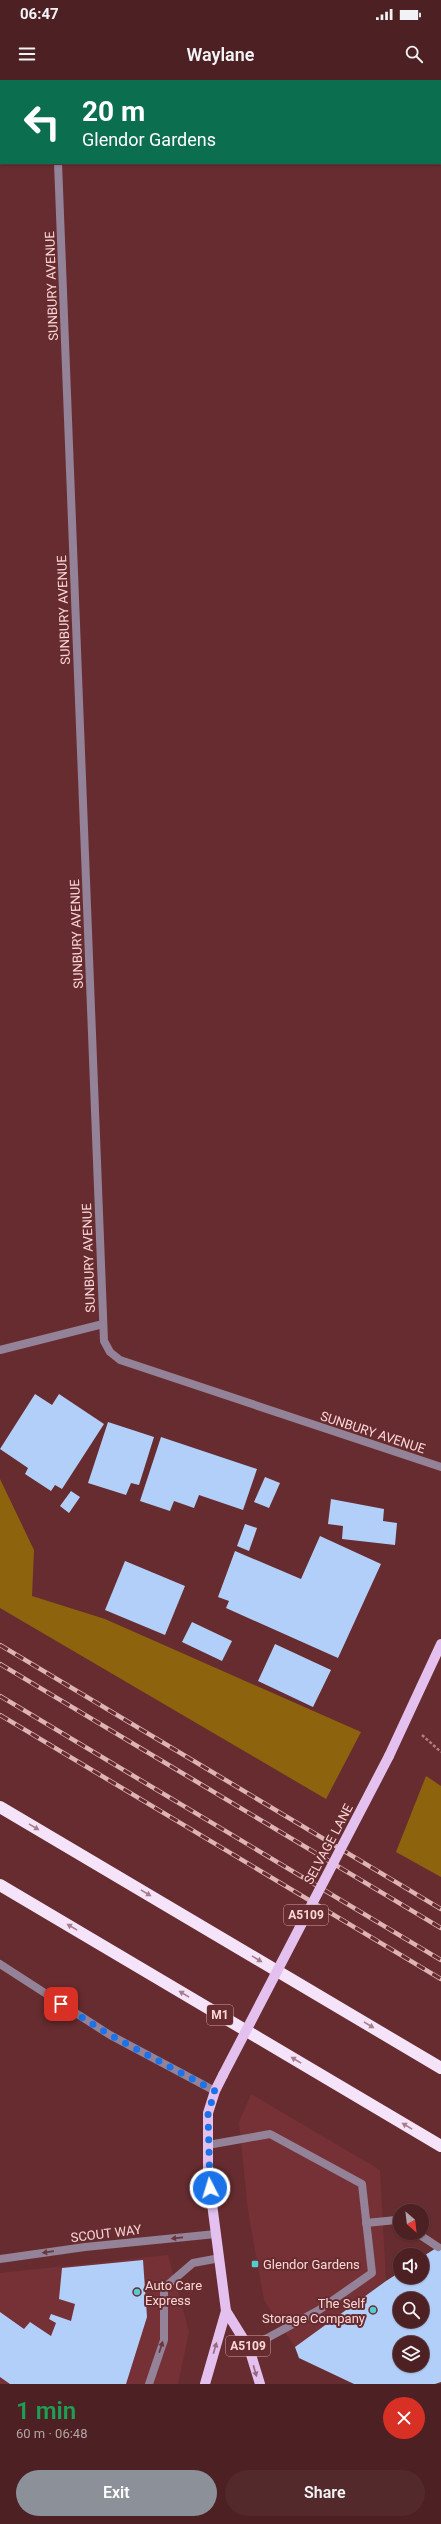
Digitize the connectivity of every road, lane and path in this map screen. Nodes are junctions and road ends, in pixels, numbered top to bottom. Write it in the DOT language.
graph roads {
  1 [pos="58,164"];
  2 [pos="103,1324"];
  3 [pos="0,1350"];
  4 [pos="441,1467"];
  5 [pos="441,1644"];
  6 [pos="0,1807"];
  7 [pos="0,1885"];
  8 [pos="0,1964"];
  9 [pos="441,2068"];
  10 [pos="215,2091"];
  11 [pos="208,2145"];
  12 [pos="441,2146"];
  13 [pos="393,2220"];
  14 [pos="366,2223"];
  15 [pos="216,2234"];
  16 [pos="428,2240"];
  17 [pos="438,2247"];
  18 [pos="220,2258"];
  19 [pos="0,2259"];
  20 [pos="226,2312"];
  21 [pos="249,2348"];
  22 [pos="149,2384"];
  23 [pos="206,2384"];
  24 [pos="260,2384"];
  1 -- 2 [label="street, SUNBURY AVENUE"];
  2 -- 3 [label="street"];
  2 -- 4 [label="street, SUNBURY AVENUE"];
  5 -- 10 [label="main road, SELVAGE LANE / A5109, bridge"];
  6 -- 9 [label="highway, one-way"];
  12 -- 7 [label="highway, M1, one-way"];
  8 -- 10 [label="street"];
  10 -- 11 [label="main road, SELVAGE LANE / A5109"];
  11 -- 14 [label="street"];
  11 -- 15 [label="main road, SELVAGE LANE / A5109"];
  13 -- 14 [label="street"];
  14 -- 21 [label="street"];
  15 -- 18 [label="main road, SELVAGE LANE / A5109"];
  15 -- 19 [label="street, SCOUT WAY, one-way"];
  16 -- 17 [label="street"];
  18 -- 20 [label="main road, SELVAGE LANE / A5109"];
  22 -- 18 [label="street, one-way"];
  20 -- 21 [label="main road, SELVAGE LANE / A5109"];
  23 -- 20 [label="main road, SELVAGE LANE / A5109, one-way"];
  21 -- 24 [label="main road, SELVAGE LANE / A5109, one-way"];
}
